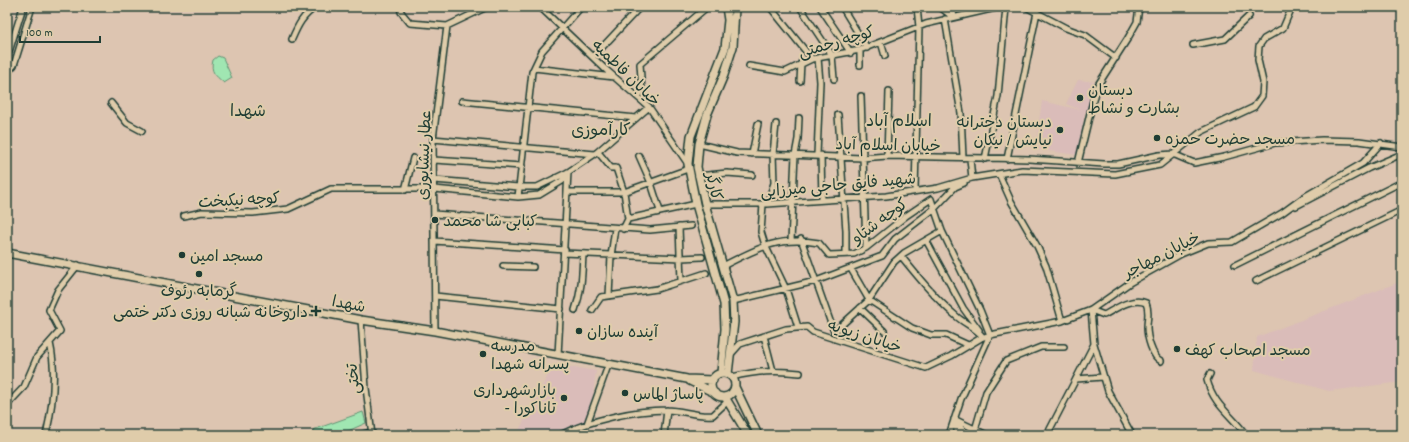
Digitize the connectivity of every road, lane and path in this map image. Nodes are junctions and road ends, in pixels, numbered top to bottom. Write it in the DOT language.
graph roads {
  1 [pos="23,7"];
  2 [pos="32,7"];
  3 [pos="316,7"];
  4 [pos="400,7"];
  5 [pos="487,7"];
  6 [pos="540,7"];
  7 [pos="582,7"];
  8 [pos="640,7"];
  9 [pos="707,7"];
  10 [pos="726,7"];
  11 [pos="735,7"];
  12 [pos="770,7"];
  13 [pos="800,7"];
  14 [pos="820,7"];
  15 [pos="842,7"];
  16 [pos="917,7"];
  17 [pos="940,7"];
  18 [pos="954,7"];
  19 [pos="1000,7"];
  20 [pos="1006,7"];
  21 [pos="1026,7"];
  22 [pos="1139,7"];
  23 [pos="1292,7"];
  24 [pos="1037,12"];
  25 [pos="1248,16"];
  26 [pos="953,17"];
  27 [pos="944,19"];
  28 [pos="447,26"];
  29 [pos="562,27"];
  30 [pos="919,27"];
  31 [pos="292,39"];
  32 [pos="881,42"];
  33 [pos="1193,45"];
  34 [pos="867,48"];
  35 [pos="860,50"];
  36 [pos="851,53"];
  37 [pos="832,55"];
  38 [pos="885,56"];
  39 [pos="593,57"];
  40 [pos="7,58"];
  41 [pos="818,58"];
  42 [pos="1116,58"];
  43 [pos="812,59"];
  44 [pos="801,63"];
  45 [pos="860,65"];
  46 [pos="749,66"];
  47 [pos="534,68"];
  48 [pos="7,73"];
  49 [pos="615,77"];
  50 [pos="834,79"];
  51 [pos="800,81"];
  52 [pos="889,91"];
  53 [pos="861,96"];
  54 [pos="638,97"];
  55 [pos="462,101"];
  56 [pos="111,103"];
  57 [pos="649,107"];
  58 [pos="528,108"];
  59 [pos="838,115"];
  60 [pos="636,118"];
  61 [pos="799,118"];
  62 [pos="758,124"];
  63 [pos="776,124"];
  64 [pos="142,131"];
  65 [pos="434,139"];
  66 [pos="698,144"];
  67 [pos="1381,144"];
  68 [pos="524,147"];
  69 [pos="1402,147"];
  70 [pos="597,153"];
  71 [pos="752,154"];
  72 [pos="773,154"];
  73 [pos="1173,154"];
  74 [pos="1402,154"];
  75 [pos="795,155"];
  76 [pos="819,155"];
  77 [pos="639,156"];
  78 [pos="887,156"];
  79 [pos="840,157"];
  80 [pos="413,158"];
  81 [pos="862,158"];
  82 [pos="917,158"];
  83 [pos="963,158"];
  84 [pos="970,159"];
  85 [pos="985,159"];
  86 [pos="1007,159"];
  87 [pos="434,160"];
  88 [pos="1078,163"];
  89 [pos="522,166"];
  90 [pos="688,166"];
  91 [pos="568,172"];
  92 [pos="752,174"];
  93 [pos="999,174"];
  94 [pos="698,176"];
  95 [pos="972,178"];
  96 [pos="434,180"];
  97 [pos="1402,182"];
  98 [pos="651,183"];
  99 [pos="519,187"];
  100 [pos="434,189"];
  101 [pos="405,190"];
  102 [pos="915,191"];
  103 [pos="568,192"];
  104 [pos="624,192"];
  105 [pos="518,196"];
  106 [pos="864,197"];
  107 [pos="843,199"];
  108 [pos="822,200"];
  109 [pos="792,202"];
  110 [pos="696,204"];
  111 [pos="705,204"];
  112 [pos="765,204"];
  113 [pos="935,208"];
  114 [pos="1289,208"];
  115 [pos="1402,210"];
  116 [pos="660,211"];
  117 [pos="434,214"];
  118 [pos="184,216"];
  119 [pos="628,219"];
  120 [pos="566,225"];
  121 [pos="691,226"];
  122 [pos="679,227"];
  123 [pos="615,228"];
  124 [pos="623,229"];
  125 [pos="942,231"];
  126 [pos="434,240"];
  127 [pos="801,240"];
  128 [pos="926,240"];
  129 [pos="791,241"];
  130 [pos="765,245"];
  131 [pos="866,248"];
  132 [pos="565,252"];
  133 [pos="7,253"];
  134 [pos="583,254"];
  135 [pos="846,254"];
  136 [pos="610,256"];
  137 [pos="901,256"];
  138 [pos="702,257"];
  139 [pos="681,258"];
  140 [pos="78,265"];
  141 [pos="1235,265"];
  142 [pos="503,266"];
  143 [pos="723,266"];
  144 [pos="533,267"];
  145 [pos="851,269"];
  146 [pos="706,273"];
  147 [pos="681,281"];
  148 [pos="816,281"];
  149 [pos="1256,281"];
  150 [pos="786,289"];
  151 [pos="434,296"];
  152 [pos="609,296"];
  153 [pos="869,300"];
  154 [pos="733,301"];
  155 [pos="860,308"];
  156 [pos="561,309"];
  157 [pos="576,310"];
  158 [pos="592,310"];
  159 [pos="1091,310"];
  160 [pos="360,320"];
  161 [pos="1062,321"];
  162 [pos="798,327"];
  163 [pos="435,331"];
  164 [pos="835,331"];
  165 [pos="884,331"];
  166 [pos="980,332"];
  167 [pos="990,335"];
  168 [pos="764,336"];
  169 [pos="830,337"];
  170 [pos="984,337"];
  171 [pos="50,343"];
  172 [pos="1094,344"];
  173 [pos="968,345"];
  174 [pos="1064,346"];
  175 [pos="731,354"];
  176 [pos="558,355"];
  177 [pos="1161,362"];
  178 [pos="609,363"];
  179 [pos="773,371"];
  180 [pos="721,373"];
  181 [pos="800,373"];
  182 [pos="1210,374"];
  183 [pos="730,375"];
  184 [pos="1103,377"];
  185 [pos="686,379"];
  186 [pos="1076,379"];
  187 [pos="713,380"];
  188 [pos="735,387"];
  189 [pos="715,393"];
  190 [pos="726,399"];
  191 [pos="7,405"];
  192 [pos="667,410"];
  193 [pos="954,419"];
  194 [pos="587,424"];
  195 [pos="976,430"];
  196 [pos="372,433"];
  197 [pos="1047,433"];
  198 [pos="46,435"];
  199 [pos="359,435"];
  200 [pos="560,435"];
  201 [pos="664,435"];
  202 [pos="748,435"];
  203 [pos="758,435"];
  204 [pos="949,435"];
  205 [pos="958,435"];
  206 [pos="967,435"];
  207 [pos="987,435"];
  208 [pos="1054,435"];
  209 [pos="1132,435"];
  210 [pos="1246,435"];
  1 -- 40 [label="street"];
  2 -- 48 [label="street"];
  3 -- 31 [label="street"];
  4 -- 28 [label="street"];
  5 -- 28 [label="street"];
  6 -- 29 [label="street, خیابان فاطمیه"];
  7 -- 29 [label="street"];
  8 -- 39 [label="street"];
  9 -- 54 [label="street"];
  10 -- 90 [label="main road, کارگر"];
  11 -- 66 [label="main road, کارگر"];
  12 -- 43 [label="street"];
  13 -- 37 [label="street"];
  14 -- 36 [label="street"];
  15 -- 34 [label="street"];
  16 -- 30 [label="street"];
  17 -- 26 [label="street"];
  18 -- 26 [label="street"];
  19 -- 26 [label="street, کوچه رحمتی"];
  20 -- 85 [label="street"];
  21 -- 24 [label="street"];
  22 -- 42 [label="street"];
  23 -- 73 [label="street"];
  24 -- 42 [label="street"];
  24 -- 86 [label="street"];
  25 -- 33 [label="street"];
  26 -- 27 [label="street, کوچه رحمتی"];
  27 -- 30 [label="street, کوچه رحمتی"];
  27 -- 83 [label="street"];
  28 -- 65 [label="street, عطار نیشابوری"];
  29 -- 39 [label="street, خیابان فاطمیه"];
  29 -- 47 [label="street"];
  30 -- 32 [label="street, کوچه رحمتی"];
  30 -- 82 [label="street"];
  32 -- 34 [label="street, کوچه رحمتی"];
  32 -- 38 [label="street"];
  34 -- 35 [label="street, کوچه رحمتی"];
  35 -- 36 [label="street, کوچه رحمتی"];
  35 -- 45 [label="street"];
  36 -- 37 [label="street, کوچه رحمتی"];
  37 -- 41 [label="street, کوچه رحمتی"];
  37 -- 50 [label="street"];
  39 -- 49 [label="street, خیابان فاطمیه"];
  41 -- 43 [label="street, کوچه رحمتی"];
  41 -- 76 [label="street"];
  42 -- 88 [label="street"];
  43 -- 44 [label="street, کوچه رحمتی"];
  44 -- 46 [label="street, کوچه رحمتی"];
  44 -- 51 [label="street"];
  47 -- 49 [label="street"];
  47 -- 58 [label="street"];
  49 -- 54 [label="street, خیابان فاطمیه"];
  52 -- 78 [label="street"];
  53 -- 81 [label="street"];
  54 -- 57 [label="street, خیابان فاطمیه"];
  55 -- 58 [label="street"];
  56 -- 64 [label="street"];
  57 -- 60 [label="street"];
  57 -- 90 [label="street, خیابان فاطمیه"];
  58 -- 60 [label="street"];
  58 -- 68 [label="street"];
  59 -- 79 [label="street"];
  60 -- 70 [label="street"];
  61 -- 75 [label="street"];
  62 -- 71 [label="street"];
  63 -- 72 [label="street"];
  65 -- 68 [label="street"];
  65 -- 87 [label="street, عطار نیشابوری"];
  66 -- 71 [label="street, خیابان اسلام آباد"];
  66 -- 94 [label="main road, کارگر"];
  67 -- 69 [label="street"];
  67 -- 73 [label="street"];
  67 -- 114 [label="street, خیابان مهاجر"];
  68 -- 70 [label="street"];
  68 -- 89 [label="street"];
  70 -- 91 [label="street"];
  70 -- 104 [label="street"];
  71 -- 72 [label="street, خیابان اسلام آباد"];
  72 -- 75 [label="street, خیابان اسلام آباد"];
  72 -- 112 [label="street"];
  73 -- 88 [label="street, خیابان اسلام آباد"];
  73 -- 93 [label="street"];
  74 -- 114 [label="street, خیابان مهاجر"];
  75 -- 76 [label="street, خیابان اسلام آباد"];
  75 -- 109 [label="street"];
  76 -- 79 [label="street, خیابان اسلام آباد"];
  76 -- 108 [label="street"];
  77 -- 98 [label="street"];
  78 -- 81 [label="street, خیابان اسلام آباد"];
  78 -- 82 [label="street, خیابان اسلام آباد"];
  79 -- 81 [label="street, خیابان اسلام آباد"];
  79 -- 107 [label="street"];
  80 -- 101 [label="street"];
  81 -- 106 [label="street"];
  82 -- 83 [label="street, خیابان اسلام آباد"];
  82 -- 102 [label="street"];
  83 -- 84 [label="street, خیابان اسلام آباد"];
  84 -- 85 [label="street, خیابان اسلام آباد"];
  84 -- 95 [label="street"];
  85 -- 86 [label="street, خیابان اسلام آباد"];
  86 -- 88 [label="street, خیابان اسلام آباد"];
  87 -- 89 [label="street"];
  87 -- 96 [label="street, عطار نیشابوری"];
  89 -- 99 [label="street"];
  90 -- 98 [label="street"];
  90 -- 110 [label="main road, کارگر"];
  91 -- 99 [label="street"];
  91 -- 103 [label="street"];
  91 -- 105 [label="street, کوچه نیکبخت"];
  92 -- 94 [label="street"];
  93 -- 95 [label="street"];
  93 -- 161 [label="street"];
  94 -- 111 [label="main road, کارگر"];
  95 -- 102 [label="street, شهید فایق حاجی میرزایی"];
  95 -- 113 [label="street"];
  96 -- 99 [label="street"];
  96 -- 100 [label="street, عطار نیشابوری"];
  97 -- 141 [label="street"];
  98 -- 104 [label="street"];
  98 -- 116 [label="street"];
  99 -- 105 [label="street"];
  100 -- 101 [label="street, کوچه نیکبخت"];
  100 -- 105 [label="street, کوچه نیکبخت"];
  100 -- 117 [label="street, عطار نیشابوری"];
  101 -- 118 [label="street, کوچه نیکبخت"];
  102 -- 106 [label="street, شهید فایق حاجی میرزایی"];
  103 -- 104 [label="street"];
  103 -- 120 [label="street"];
  104 -- 119 [label="street"];
  106 -- 107 [label="street, شهید فایق حاجی میرزایی"];
  106 -- 131 [label="street"];
  107 -- 108 [label="street, شهید فایق حاجی میرزایی"];
  107 -- 135 [label="street"];
  108 -- 109 [label="street, شهید فایق حاجی میرزایی"];
  109 -- 112 [label="street, شهید فایق حاجی میرزایی"];
  109 -- 129 [label="street"];
  110 -- 111 [label="main road"];
  110 -- 116 [label="street"];
  110 -- 180 [label="main road, کارگر"];
  111 -- 112 [label="street, شهید فایق حاجی میرزایی"];
  111 -- 143 [label="main road, کارگر"];
  112 -- 130 [label="street"];
  113 -- 125 [label="street"];
  113 -- 131 [label="street, کوچه شتاو"];
  113 -- 145 [label="street"];
  114 -- 159 [label="street, خیابان مهاجر"];
  115 -- 149 [label="street"];
  116 -- 119 [label="street"];
  117 -- 120 [label="street"];
  117 -- 126 [label="street, عطار نیشابوری"];
  119 -- 124 [label="street"];
  120 -- 123 [label="street"];
  120 -- 132 [label="street"];
  121 -- 122 [label="street"];
  122 -- 124 [label="street"];
  122 -- 139 [label="street"];
  123 -- 124 [label="street"];
  123 -- 136 [label="street"];
  125 -- 128 [label="street"];
  125 -- 167 [label="street"];
  126 -- 132 [label="street"];
  126 -- 151 [label="street, عطار نیشابوری"];
  127 -- 129 [label="street, کوچه شتاو"];
  127 -- 135 [label="street, کوچه شتاو"];
  127 -- 148 [label="street"];
  128 -- 137 [label="street"];
  128 -- 166 [label="street"];
  129 -- 130 [label="street, کوچه شتاو"];
  130 -- 143 [label="street, کوچه شتاو"];
  130 -- 150 [label="street"];
  131 -- 135 [label="street, کوچه شتاو"];
  132 -- 134 [label="street"];
  132 -- 156 [label="street"];
  133 -- 140 [label="main road, شهدا"];
  134 -- 136 [label="street"];
  134 -- 157 [label="street"];
  136 -- 139 [label="street"];
  136 -- 152 [label="street"];
  137 -- 153 [label="street"];
  137 -- 166 [label="street"];
  138 -- 139 [label="street"];
  139 -- 147 [label="street"];
  140 -- 160 [label="main road, شهدا"];
  140 -- 171 [label="street"];
  142 -- 144 [label="street"];
  143 -- 154 [label="main road, کارگر"];
  145 -- 148 [label="street"];
  145 -- 153 [label="street"];
  146 -- 147 [label="street"];
  147 -- 152 [label="street"];
  148 -- 150 [label="street"];
  148 -- 164 [label="street"];
  150 -- 154 [label="street"];
  150 -- 162 [label="street"];
  151 -- 156 [label="street"];
  151 -- 163 [label="street, عطار نیشابوری"];
  152 -- 158 [label="street"];
  153 -- 155 [label="street"];
  153 -- 173 [label="street"];
  154 -- 175 [label="main road, کارگر"];
  155 -- 164 [label="street"];
  155 -- 165 [label="street"];
  156 -- 176 [label="street"];
  159 -- 161 [label="street, خیابان زیویه"];
  159 -- 172 [label="street"];
  159 -- 177 [label="street"];
  160 -- 163 [label="main road, شهدا"];
  160 -- 196 [label="street, تختی"];
  161 -- 167 [label="street, خیابان زیویه"];
  162 -- 168 [label="street"];
  162 -- 169 [label="street, خیابان زیویه"];
  163 -- 176 [label="main road, شهدا"];
  164 -- 169 [label="street"];
  166 -- 170 [label="street"];
  167 -- 170 [label="street, خیابان زیویه"];
  167 -- 193 [label="street"];
  168 -- 175 [label="street"];
  168 -- 179 [label="street"];
  169 -- 173 [label="street, خیابان زیویه"];
  170 -- 173 [label="street, خیابان زیویه"];
  171 -- 191 [label="street"];
  171 -- 198 [label="street"];
  172 -- 184 [label="street"];
  172 -- 186 [label="street"];
  174 -- 195 [label="street"];
  175 -- 183 [label="main road, کارگر"];
  176 -- 178 [label="main road, شهدا"];
  178 -- 185 [label="main road, شهدا"];
  178 -- 194 [label="street"];
  179 -- 181 [label="street"];
  179 -- 183 [label="street"];
  180 -- 183 [label="main road"];
  180 -- 187 [label="main road"];
  182 -- 210 [label="street"];
  183 -- 188 [label="main road"];
  184 -- 186 [label="street"];
  184 -- 209 [label="street"];
  185 -- 187 [label="main road"];
  185 -- 189 [label="main road"];
  186 -- 197 [label="street"];
  187 -- 189 [label="main road"];
  188 -- 190 [label="main road"];
  188 -- 203 [label="main road"];
  189 -- 190 [label="main road"];
  190 -- 192 [label="street"];
  190 -- 202 [label="main road"];
  192 -- 194 [label="street"];
  192 -- 201 [label="street"];
  193 -- 195 [label="street"];
  193 -- 204 [label="street"];
  193 -- 205 [label="street"];
  193 -- 206 [label="street"];
  194 -- 200 [label="street"];
  195 -- 207 [label="street"];
  196 -- 199 [label="street"];
  197 -- 208 [label="street"];
}
